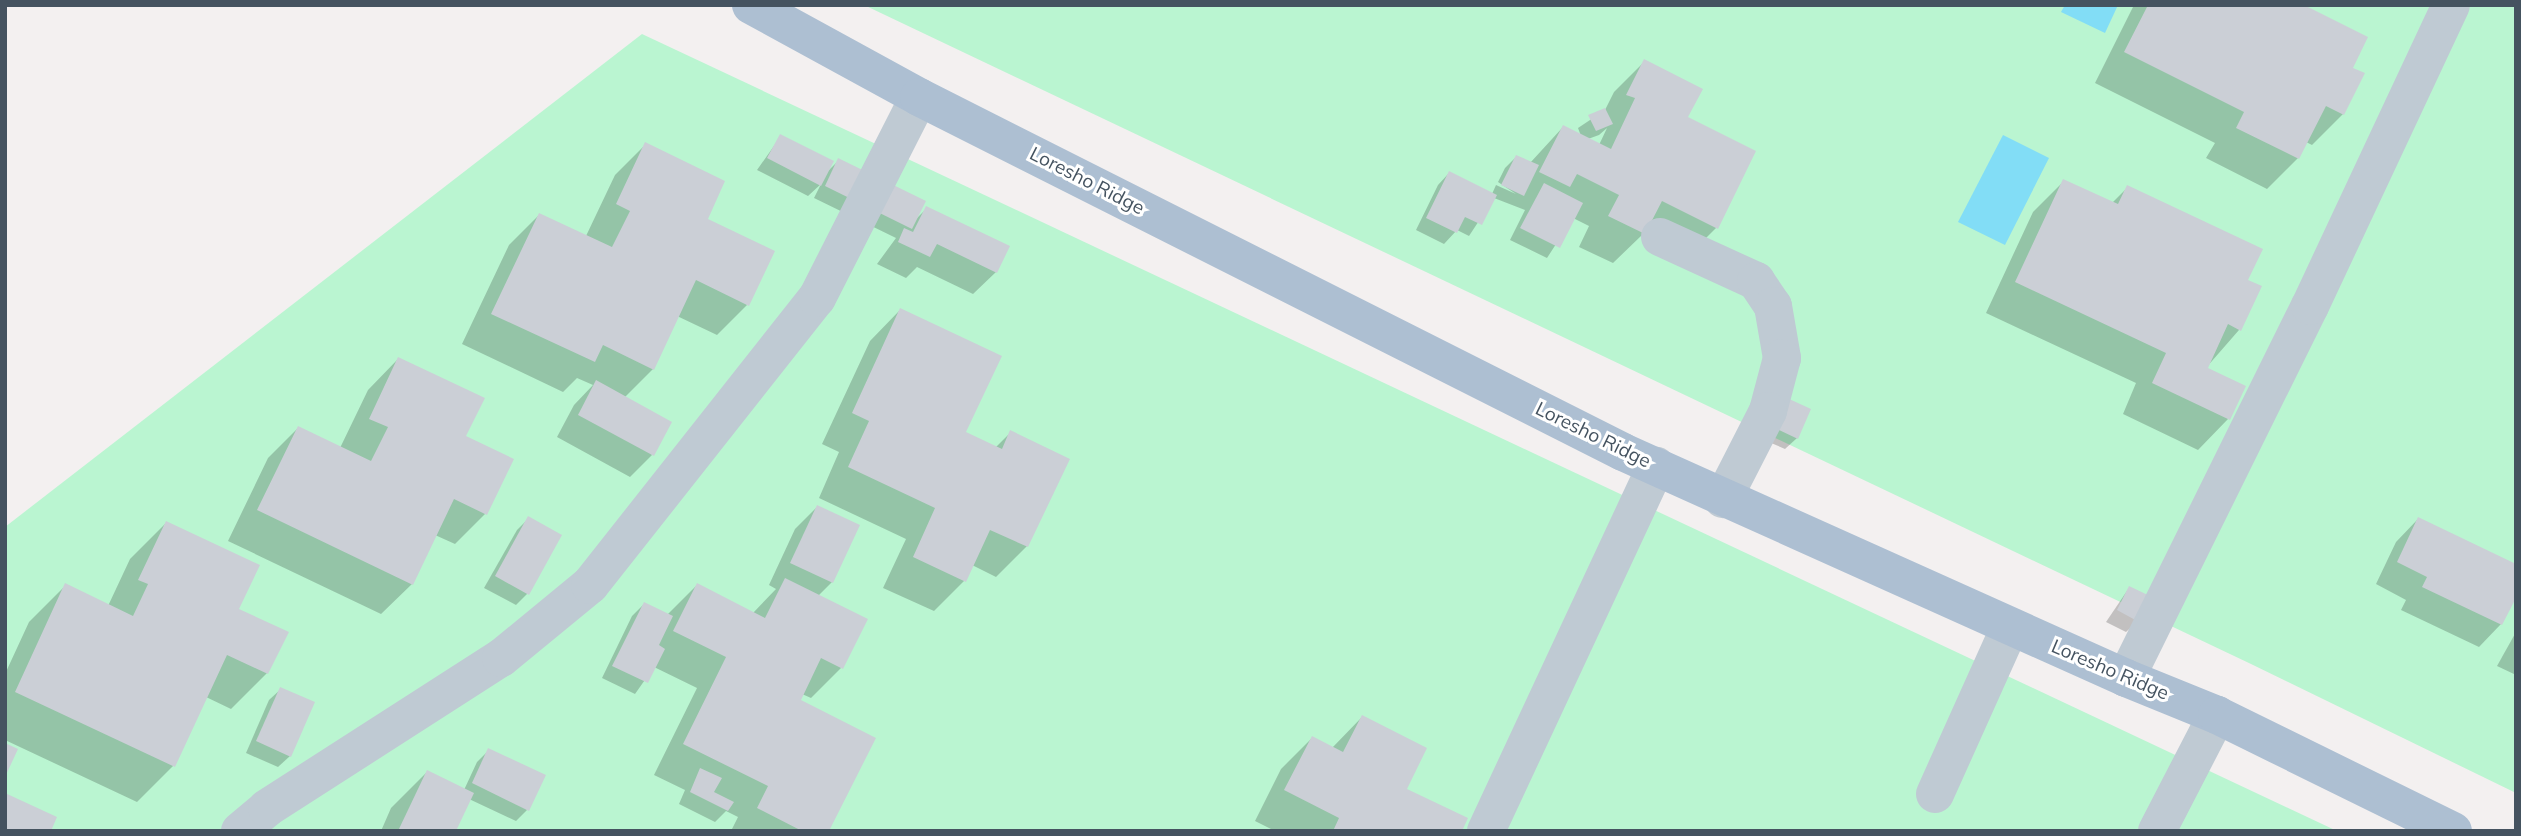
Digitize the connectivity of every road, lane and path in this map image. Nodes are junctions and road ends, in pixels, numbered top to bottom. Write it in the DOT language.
graph roads {
  1 [pos="751,5"];
  2 [pos="2451,5"];
  3 [pos="919,97"];
  4 [pos="1660,237"];
  5 [pos="1656,466"];
  6 [pos="1723,499"];
  7 [pos="2010,626"];
  8 [pos="2126,678"];
  9 [pos="2217,715"];
  10 [pos="1936,794"];
  11 [pos="240,831"];
  12 [pos="1486,831"];
  13 [pos="2157,831"];
  14 [pos="2453,831"];
  1 -- 3 [label="main road, Loresho Ridge"];
  2 -- 8 [label="street"];
  3 -- 5 [label="main road, Loresho Ridge"];
  3 -- 11 [label="street"];
  4 -- 6 [label="street"];
  5 -- 6 [label="main road, Loresho Ridge"];
  5 -- 12 [label="street"];
  6 -- 7 [label="main road, Loresho Ridge"];
  7 -- 8 [label="main road, Loresho Ridge"];
  7 -- 10 [label="street"];
  8 -- 9 [label="main road, Loresho Ridge"];
  9 -- 13 [label="street"];
  9 -- 14 [label="main road, Loresho Ridge"];
}
